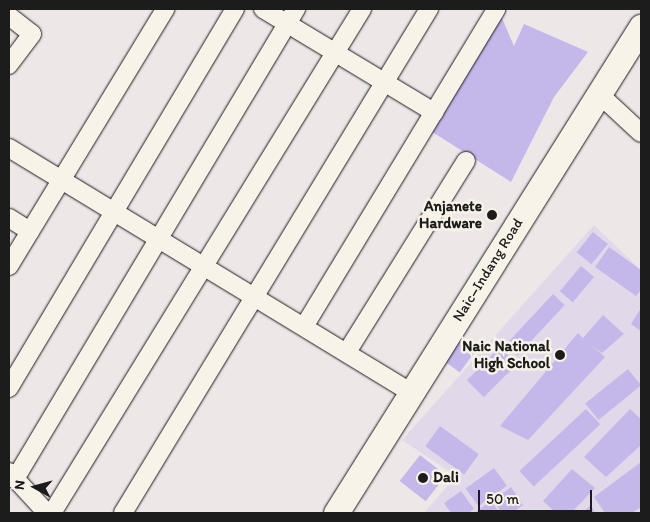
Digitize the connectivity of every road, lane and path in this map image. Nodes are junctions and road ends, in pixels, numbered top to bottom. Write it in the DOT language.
graph roads {
  1 [pos="165,9"];
  2 [pos="235,9"];
  3 [pos="263,9"];
  4 [pos="362,9"];
  5 [pos="429,9"];
  6 [pos="496,9"];
  7 [pos="9,16"];
  8 [pos="291,16"];
  9 [pos="641,27"];
  10 [pos="335,52"];
  11 [pos="9,65"];
  12 [pos="384,82"];
  13 [pos="599,94"];
  14 [pos="434,112"];
  15 [pos="641,133"];
  16 [pos="9,148"];
  17 [pos="466,161"];
  18 [pos="63,178"];
  19 [pos="115,210"];
  20 [pos="9,218"];
  21 [pos="30,231"];
  22 [pos="160,237"];
  23 [pos="205,264"];
  24 [pos="9,266"];
  25 [pos="255,295"];
  26 [pos="305,325"];
  27 [pos="347,352"];
  28 [pos="9,388"];
  29 [pos="412,393"];
  30 [pos="12,476"];
  31 [pos="47,513"];
  32 [pos="52,513"];
  33 [pos="123,513"];
  34 [pos="336,513"];
  1 -- 18 [label="street"];
  2 -- 19 [label="street"];
  3 -- 8 [label="street"];
  4 -- 10 [label="street"];
  5 -- 12 [label="street"];
  6 -- 14 [label="street"];
  7 -- 11 [label="street"];
  8 -- 10 [label="street"];
  8 -- 22 [label="street"];
  9 -- 13 [label="main road, Naic–Indang Road"];
  10 -- 12 [label="street"];
  10 -- 23 [label="street"];
  12 -- 14 [label="street"];
  12 -- 25 [label="street"];
  13 -- 15 [label="street"];
  13 -- 29 [label="main road, Naic–Indang Road"];
  14 -- 26 [label="street"];
  16 -- 18 [label="street"];
  17 -- 27 [label="street"];
  18 -- 19 [label="street"];
  18 -- 21 [label="street"];
  19 -- 22 [label="street"];
  19 -- 28 [label="street"];
  20 -- 21 [label="street"];
  21 -- 24 [label="street"];
  22 -- 23 [label="street"];
  22 -- 30 [label="street"];
  23 -- 25 [label="street"];
  23 -- 32 [label="street"];
  25 -- 26 [label="street"];
  25 -- 33 [label="street"];
  26 -- 27 [label="street"];
  27 -- 29 [label="street"];
  29 -- 34 [label="main road, Naic–Indang Road"];
  30 -- 31 [label="street"];
}
